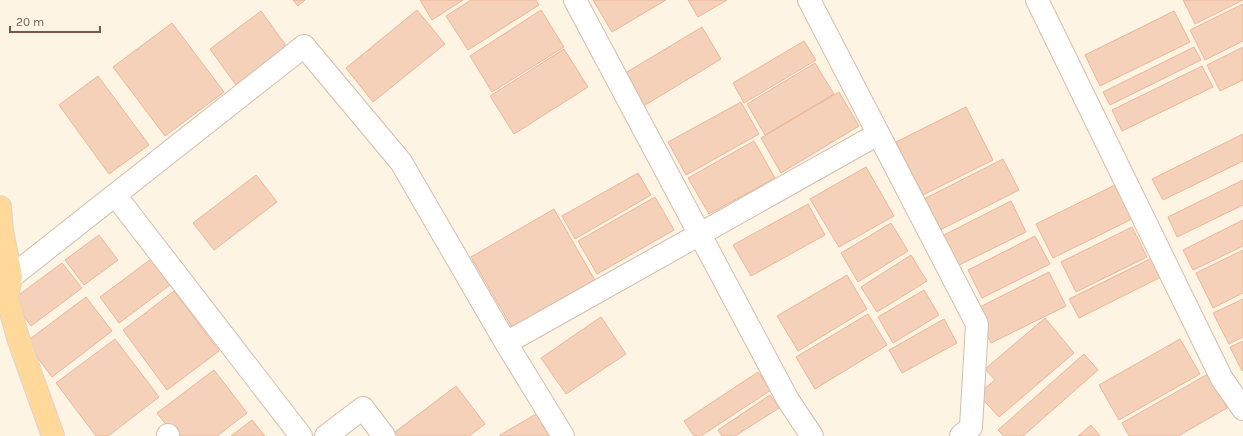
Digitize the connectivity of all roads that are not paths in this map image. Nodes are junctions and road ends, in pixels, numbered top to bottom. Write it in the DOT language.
graph roads {
  1 [pos="575,0"];
  2 [pos="809,0"];
  3 [pos="1037,0"];
  4 [pos="878,134"];
  5 [pos="115,195"];
  6 [pos="0,207"];
  7 [pos="1,230"];
  8 [pos="700,234"];
  9 [pos="11,277"];
  10 [pos="506,343"];
  11 [pos="1243,409"];
  12 [pos="970,433"];
  13 [pos="53,436"];
  14 [pos="301,436"];
  15 [pos="326,436"];
  16 [pos="384,436"];
  17 [pos="564,436"];
  18 [pos="812,436"];
  1 -- 8 [label="street"];
  2 -- 4 [label="street"];
  3 -- 11 [label="street"];
  4 -- 8 [label="street"];
  4 -- 12 [label="street"];
  5 -- 9 [label="street"];
  5 -- 10 [label="street"];
  5 -- 14 [label="street"];
  6 -- 7 [label="main road"];
  7 -- 9 [label="main road"];
  8 -- 10 [label="street"];
  8 -- 18 [label="street"];
  9 -- 13 [label="main road"];
  10 -- 17 [label="street"];
  15 -- 16 [label="street"];
}
